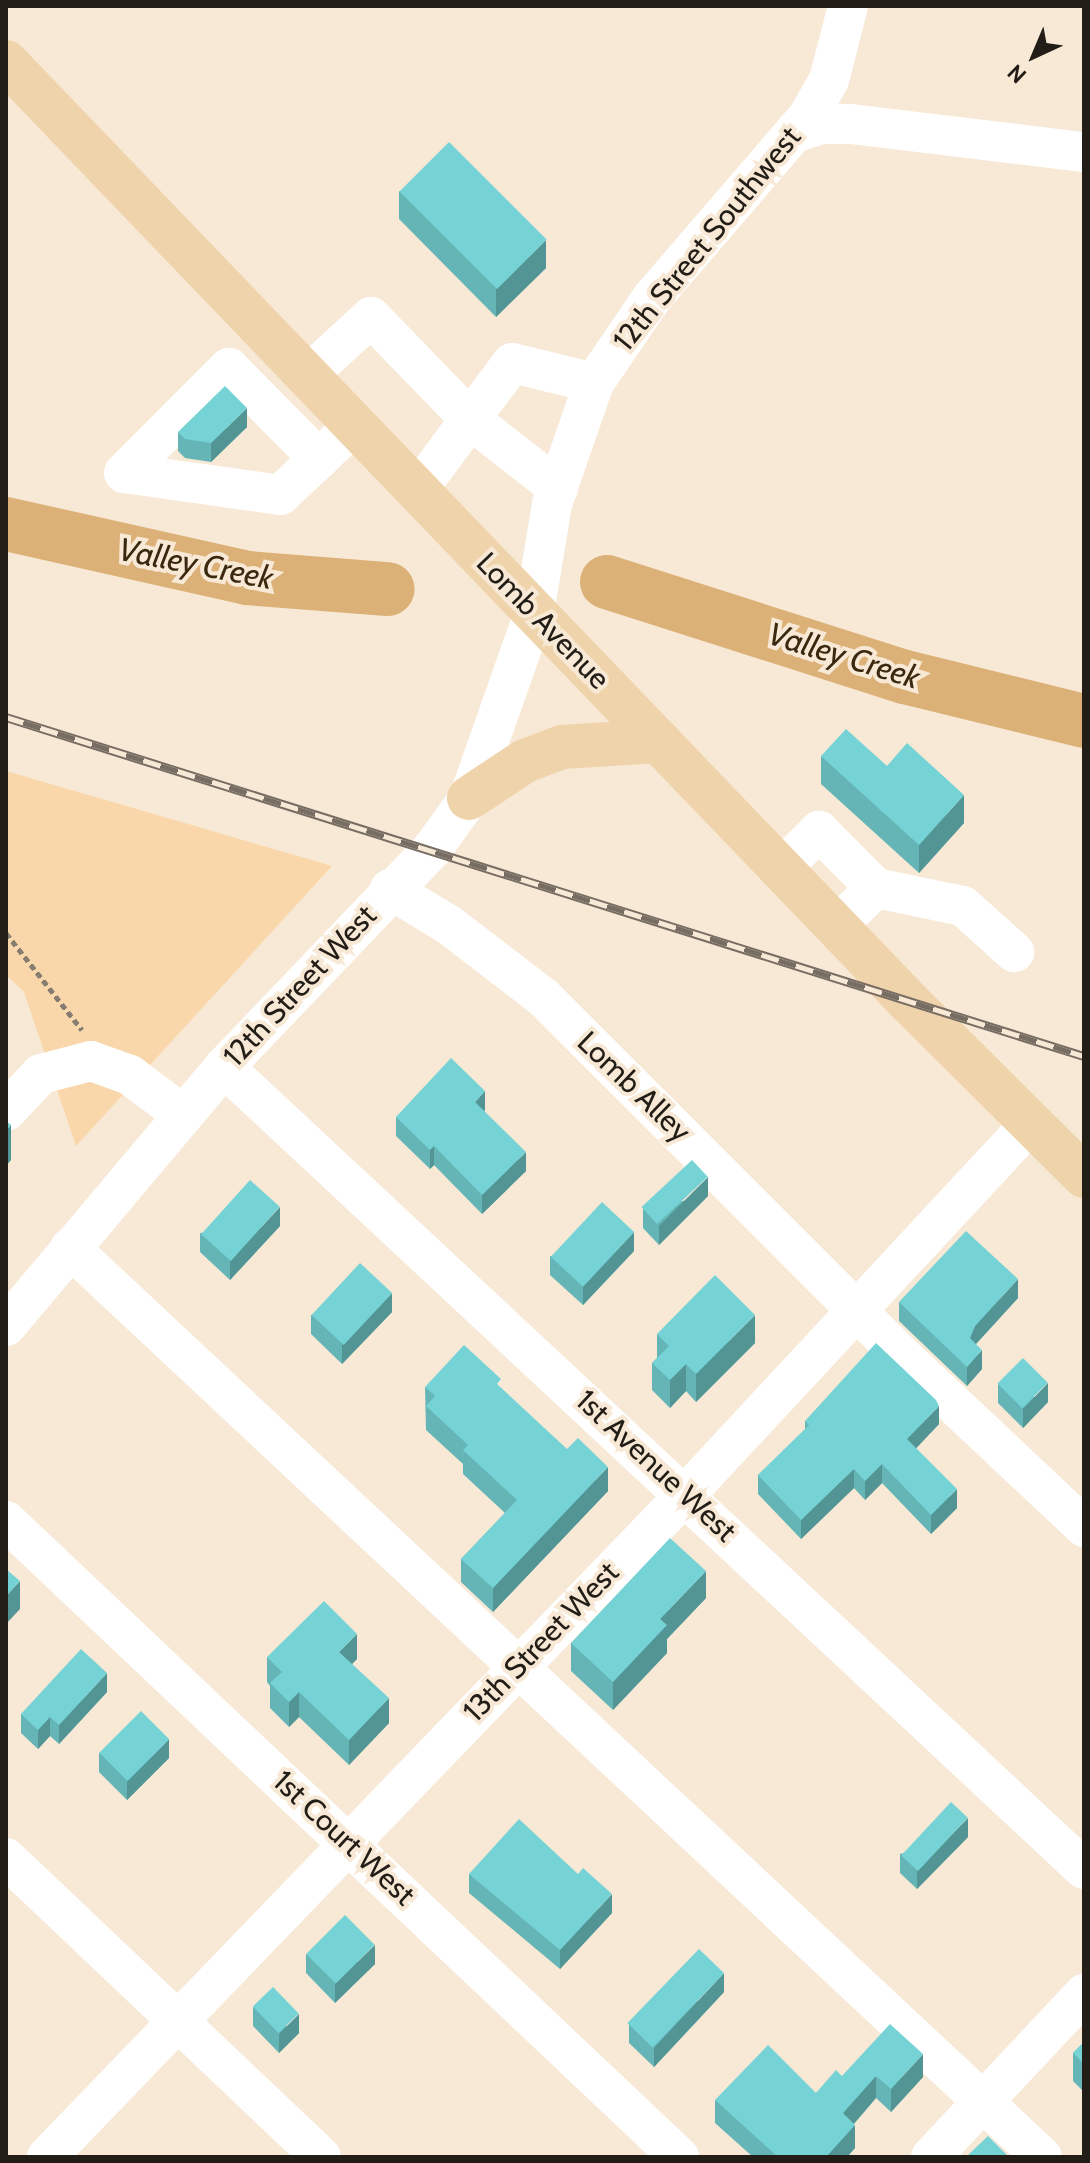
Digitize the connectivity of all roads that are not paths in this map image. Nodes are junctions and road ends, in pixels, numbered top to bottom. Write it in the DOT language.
graph roads {
  1 [pos="848,6"];
  2 [pos="6,62"];
  3 [pos="794,133"];
  4 [pos="1084,152"];
  5 [pos="299,368"];
  6 [pos="594,383"];
  7 [pos="257,395"];
  8 [pos="470,419"];
  9 [pos="354,425"];
  10 [pos="319,459"];
  11 [pos="558,488"];
  12 [pos="417,491"];
  13 [pos="534,613"];
  14 [pos="659,741"];
  15 [pos="469,798"];
  16 [pos="781,869"];
  17 [pos="876,888"];
  18 [pos="390,889"];
  19 [pos="836,926"];
  20 [pos="1014,952"];
  21 [pos="224,1067"];
  22 [pos="6,1111"];
  23 [pos="183,1115"];
  24 [pos="1032,1122"];
  25 [pos="1084,1176"];
  26 [pos="70,1248"];
  27 [pos="859,1307"];
  28 [pos="6,1326"];
  29 [pos="687,1493"];
  30 [pos="6,1521"];
  31 [pos="1084,1527"];
  32 [pos="517,1667"];
  33 [pos="347,1840"];
  34 [pos="6,1858"];
  35 [pos="1084,1869"];
  36 [pos="1084,1994"];
  37 [pos="176,2021"];
  38 [pos="985,2100"];
  39 [pos="47,2157"];
  40 [pos="321,2157"];
  41 [pos="679,2157"];
  42 [pos="931,2157"];
  43 [pos="1042,2157"];
  1 -- 3 [label="street, 12th Street Southwest"];
  2 -- 5 [label="main road, Lomb Avenue"];
  3 -- 4 [label="street"];
  3 -- 6 [label="street, 12th Street Southwest"];
  5 -- 7 [label="street"];
  5 -- 8 [label="street"];
  5 -- 9 [label="main road, Lomb Avenue"];
  6 -- 8 [label="street"];
  6 -- 11 [label="street, 12th Street Southwest"];
  7 -- 10 [label="street"];
  7 -- 10 [label="street"];
  8 -- 11 [label="street"];
  8 -- 12 [label="street"];
  9 -- 10 [label="street"];
  9 -- 12 [label="main road, Lomb Avenue"];
  11 -- 13 [label="street, 12th Street Southwest"];
  12 -- 13 [label="main road, Lomb Avenue"];
  13 -- 14 [label="main road, Lomb Avenue"];
  13 -- 15 [label="street, 12th Street West"];
  14 -- 15 [label="main road"];
  14 -- 16 [label="main road, Lomb Avenue"];
  15 -- 18 [label="street, 12th Street West"];
  16 -- 17 [label="street"];
  16 -- 19 [label="main road, Lomb Avenue"];
  17 -- 19 [label="street"];
  17 -- 20 [label="street"];
  18 -- 21 [label="street, 12th Street West"];
  18 -- 27 [label="street, Lomb Alley"];
  19 -- 24 [label="main road, Lomb Avenue"];
  21 -- 23 [label="street, 12th Street West"];
  21 -- 29 [label="street, 1st Avenue West"];
  22 -- 23 [label="street"];
  23 -- 26 [label="street, 12th Street West"];
  24 -- 25 [label="main road, Lomb Avenue"];
  24 -- 27 [label="street, 13th Street West"];
  26 -- 28 [label="street, 12th Street West"];
  26 -- 32 [label="street"];
  27 -- 29 [label="street, 13th Street West"];
  27 -- 31 [label="street, Lomb Alley"];
  29 -- 32 [label="street, 13th Street West"];
  29 -- 35 [label="street, 1st Avenue West"];
  30 -- 33 [label="street, 1st Court West"];
  32 -- 33 [label="street, 13th Street West"];
  32 -- 38 [label="street"];
  33 -- 37 [label="street, 13th Street West"];
  33 -- 41 [label="street, 1st Court West"];
  34 -- 37 [label="street"];
  36 -- 38 [label="street"];
  37 -- 39 [label="street, 13th Street West"];
  37 -- 40 [label="street"];
  38 -- 42 [label="street"];
  38 -- 43 [label="street"];
}
